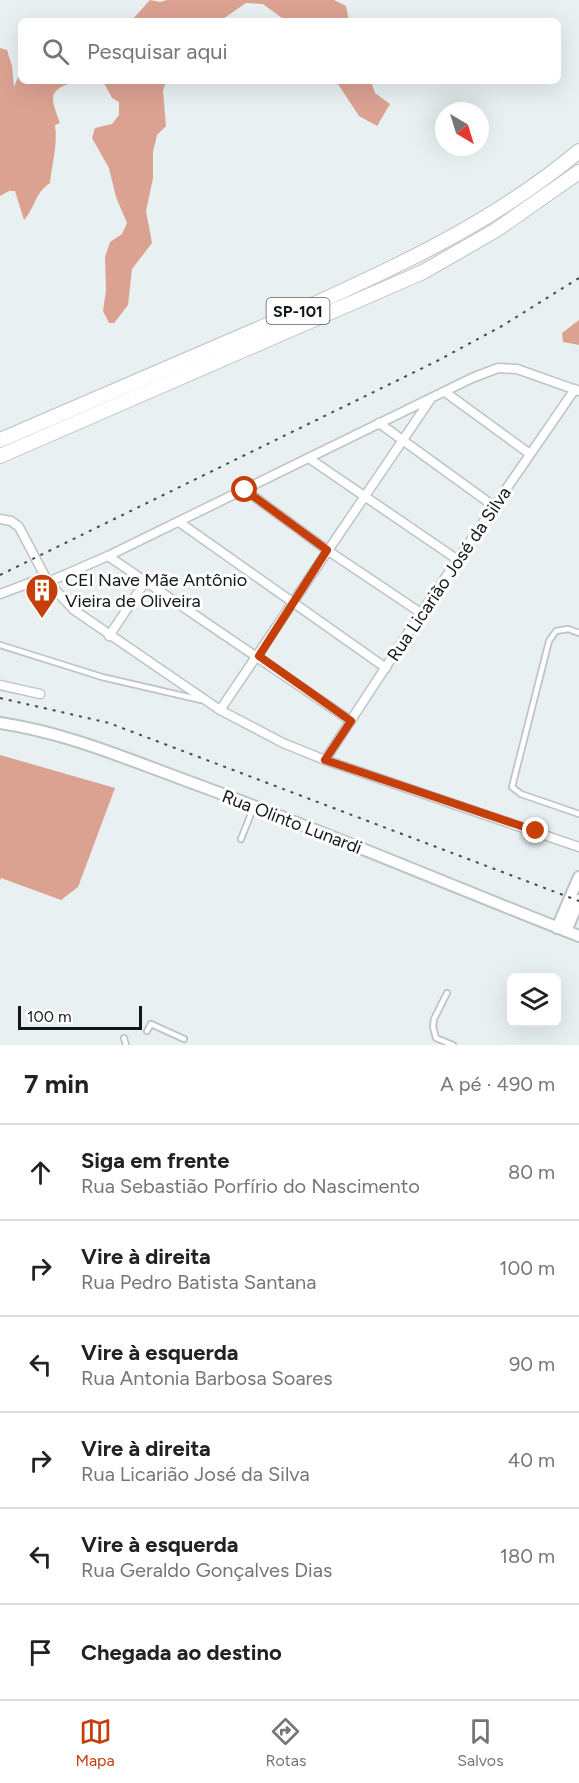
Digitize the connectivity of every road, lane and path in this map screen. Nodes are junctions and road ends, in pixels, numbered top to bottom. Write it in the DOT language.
graph roads {
  1 [pos="579,151"];
  2 [pos="579,172"];
  3 [pos="577,390"];
  4 [pos="445,392"];
  5 [pos="431,398"];
  6 [pos="379,423"];
  7 [pos="0,440"];
  8 [pos="402,442"];
  9 [pos="530,454"];
  10 [pos="0,456"];
  11 [pos="310,459"];
  12 [pos="245,490"];
  13 [pos="365,497"];
  14 [pos="495,507"];
  15 [pos="0,519"];
  16 [pos="179,522"];
  17 [pos="327,550"];
  18 [pos="108,556"];
  19 [pos="458,560"];
  20 [pos="48,582"];
  21 [pos="145,582"];
  22 [pos="0,594"];
  23 [pos="292,603"];
  24 [pos="421,613"];
  25 [pos="579,633"];
  26 [pos="109,636"];
  27 [pos="0,645"];
  28 [pos="259,656"];
  29 [pos="386,668"];
  30 [pos="0,686"];
  31 [pos="40,694"];
  32 [pos="206,701"];
  33 [pos="220,710"];
  34 [pos="351,721"];
  35 [pos="0,723"];
  36 [pos="325,760"];
  37 [pos="254,806"];
  38 [pos="579,814"];
  39 [pos="241,839"];
  40 [pos="578,848"];
  41 [pos="579,877"];
  42 [pos="579,900"];
  43 [pos="561,929"];
  44 [pos="579,936"];
  45 [pos="447,993"];
  46 [pos="147,1031"];
  47 [pos="124,1038"];
  48 [pos="184,1039"];
  49 [pos="126,1045"];
  50 [pos="453,1045"];
  1 -- 7 [label="highway, SP-101"];
  2 -- 10 [label="highway, SP-101"];
  3 -- 4 [label="street"];
  3 -- 9 [label="street, Rua Licarião José da Silva"];
  4 -- 5 [label="street"];
  4 -- 9 [label="street"];
  5 -- 6 [label="street"];
  5 -- 8 [label="street"];
  6 -- 8 [label="street"];
  6 -- 11 [label="street"];
  8 -- 13 [label="street"];
  8 -- 14 [label="street"];
  9 -- 14 [label="street, Rua Licarião José da Silva"];
  11 -- 12 [label="street"];
  11 -- 13 [label="street"];
  12 -- 16 [label="street"];
  12 -- 17 [label="street"];
  13 -- 17 [label="street"];
  13 -- 19 [label="street"];
  14 -- 19 [label="street, Rua Licarião José da Silva"];
  15 -- 20 [label="street"];
  16 -- 18 [label="street"];
  16 -- 23 [label="street"];
  17 -- 23 [label="street"];
  17 -- 24 [label="street"];
  18 -- 20 [label="street"];
  18 -- 21 [label="street"];
  19 -- 24 [label="street, Rua Licarião José da Silva"];
  20 -- 22 [label="street"];
  20 -- 26 [label="street"];
  21 -- 26 [label="street"];
  21 -- 28 [label="street"];
  23 -- 28 [label="street"];
  23 -- 29 [label="street"];
  24 -- 29 [label="street, Rua Licarião José da Silva"];
  25 -- 38 [label="lane"];
  26 -- 32 [label="street"];
  27 -- 32 [label="lane"];
  28 -- 33 [label="street"];
  28 -- 34 [label="street"];
  29 -- 34 [label="street, Rua Licarião José da Silva"];
  30 -- 31 [label="street"];
  32 -- 33 [label="street"];
  33 -- 36 [label="street"];
  34 -- 36 [label="street, Rua Licarião José da Silva"];
  35 -- 37 [label="street, Rua Olinto Lunardi"];
  36 -- 40 [label="street"];
  37 -- 39 [label="lane"];
  37 -- 43 [label="street, Rua Olinto Lunardi"];
  41 -- 43 [label="street"];
  42 -- 43 [label="street"];
  43 -- 44 [label="street, Rua Olinto Lunardi"];
  45 -- 50 [label="lane"];
  46 -- 48 [label="lane"];
  47 -- 49 [label="lane"];
}
